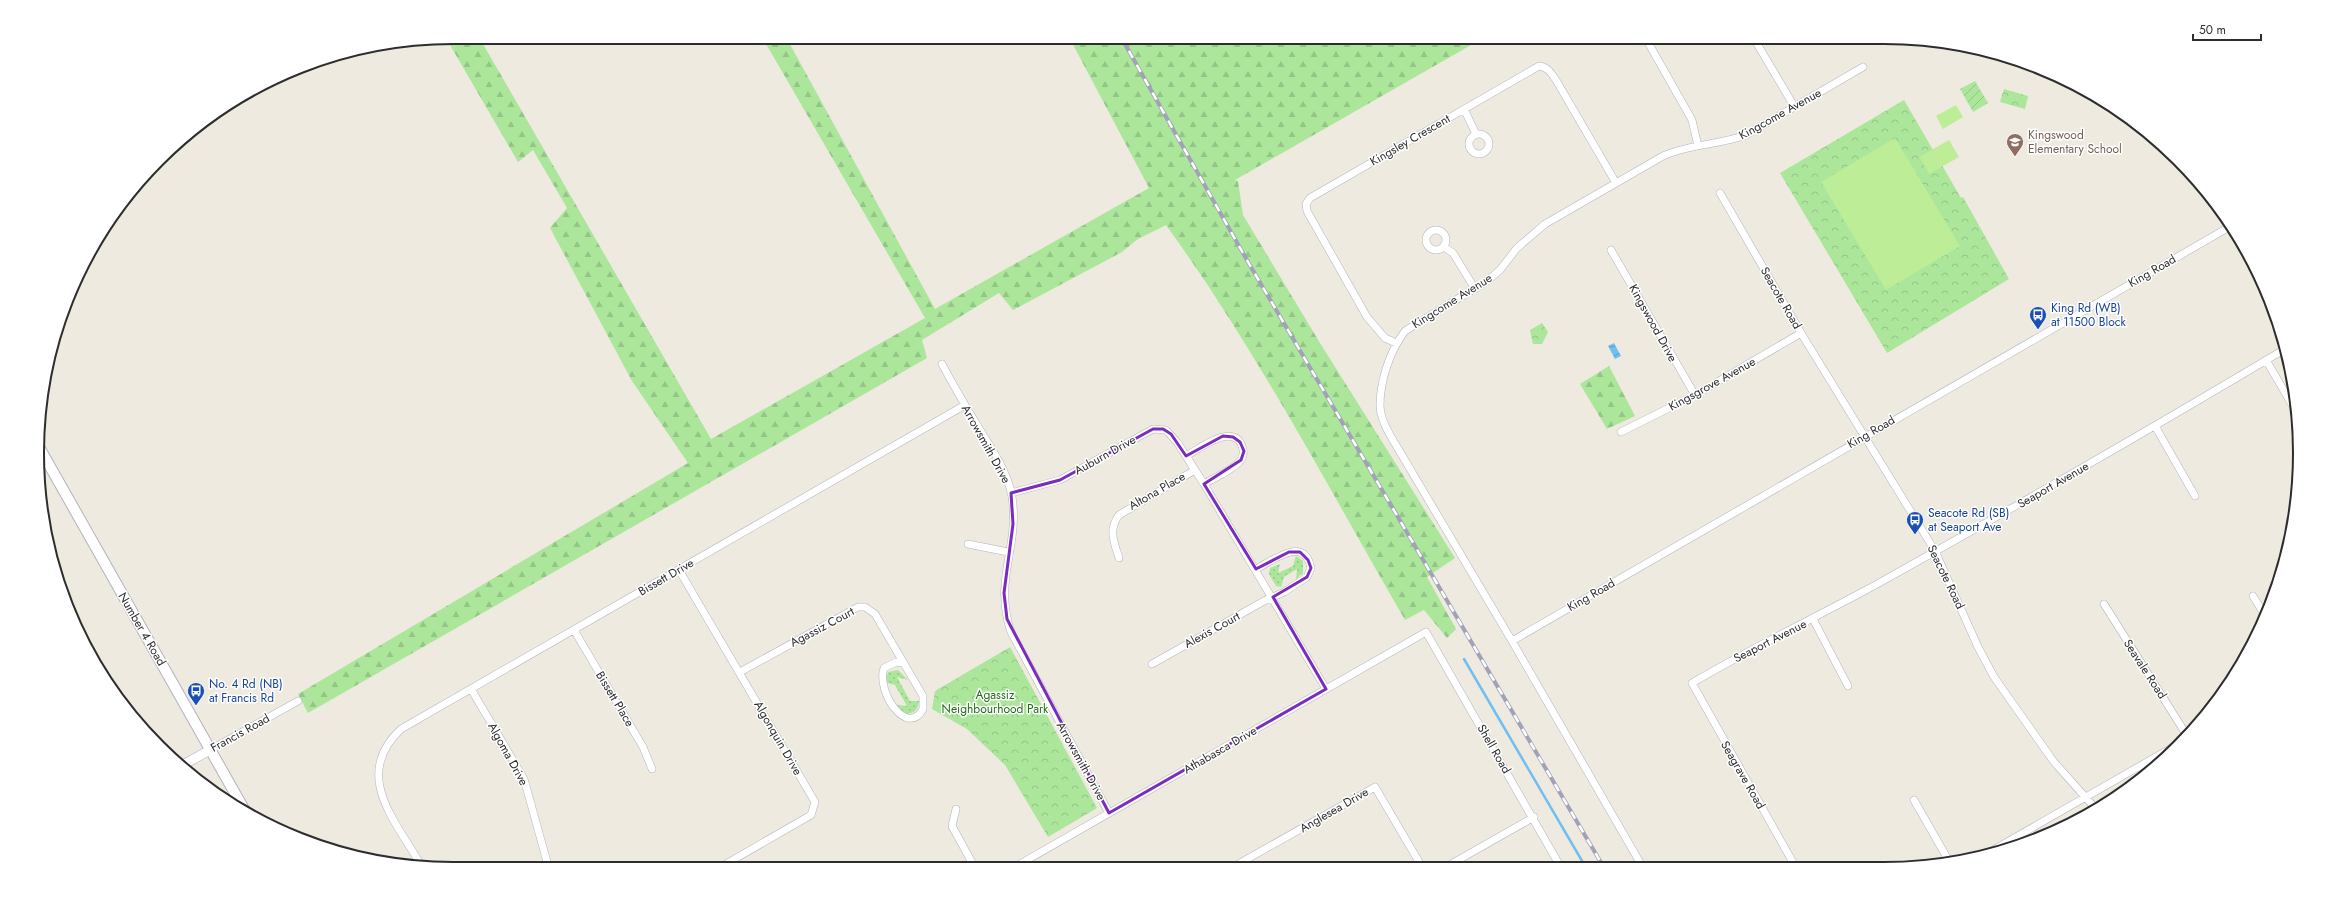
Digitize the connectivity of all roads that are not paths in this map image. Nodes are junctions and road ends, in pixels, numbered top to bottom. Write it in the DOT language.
graph roads {
  1 [pos="1649,44"];
  2 [pos="1757,44"];
  3 [pos="1863,67"];
  4 [pos="1794,106"];
  5 [pos="1464,109"];
  6 [pos="1476,134"];
  7 [pos="1698,146"];
  8 [pos="1616,182"];
  9 [pos="1720,194"];
  10 [pos="2226,229"];
  11 [pos="1444,247"];
  12 [pos="1612,250"];
  13 [pos="1475,288"];
  14 [pos="1801,333"];
  15 [pos="1396,343"];
  16 [pos="2280,352"];
  17 [pos="2266,360"];
  18 [pos="942,364"];
  19 [pos="1695,395"];
  20 [pos="2290,401"];
  21 [pos="965,405"];
  22 [pos="2155,426"];
  23 [pos="1621,432"];
  24 [pos="1865,436"];
  25 [pos="44,456"];
  26 [pos="1186,456"];
  27 [pos="1195,470"];
  28 [pos="1204,484"];
  29 [pos="1012,493"];
  30 [pos="2195,496"];
  31 [pos="968,544"];
  32 [pos="1935,551"];
  33 [pos="1008,552"];
  34 [pos="1119,558"];
  35 [pos="1256,569"];
  36 [pos="679,570"];
  37 [pos="2253,596"];
  38 [pos="1273,597"];
  39 [pos="2104,604"];
  40 [pos="2262,610"];
  41 [pos="1813,619"];
  42 [pos="574,630"];
  43 [pos="1426,632"];
  44 [pos="1512,641"];
  45 [pos="903,663"];
  46 [pos="1152,664"];
  47 [pos="740,672"];
  48 [pos="1692,683"];
  49 [pos="1848,686"];
  50 [pos="471,689"];
  51 [pos="1326,689"];
  52 [pos="298,701"];
  53 [pos="2184,731"];
  54 [pos="210,750"];
  55 [pos="2159,756"];
  56 [pos="186,763"];
  57 [pos="652,768"];
  58 [pos="2086,798"];
  59 [pos="1914,800"];
  60 [pos="240,802"];
  61 [pos="2092,805"];
  62 [pos="956,809"];
  63 [pos="1109,813"];
  64 [pos="1534,817"];
  65 [pos="2006,843"];
  66 [pos="1947,857"];
  67 [pos="418,860"];
  68 [pos="547,862"];
  69 [pos="730,862"];
  70 [pos="972,862"];
  71 [pos="1023,862"];
  72 [pos="1242,862"];
  73 [pos="1419,862"];
  74 [pos="1455,862"];
  75 [pos="1558,862"];
  76 [pos="1640,862"];
  77 [pos="1793,862"];
  1 -- 7 [label="street"];
  2 -- 4 [label="street"];
  3 -- 4 [label="street, Kingcome Avenue"];
  4 -- 7 [label="street, Kingcome Avenue"];
  5 -- 6 [label="street"];
  5 -- 8 [label="street, Kingsley Crescent"];
  5 -- 15 [label="street, Kingsley Crescent"];
  7 -- 8 [label="street, Kingcome Avenue"];
  8 -- 13 [label="street, Kingcome Avenue"];
  9 -- 14 [label="street, Seacote Road"];
  10 -- 24 [label="street, King Road"];
  11 -- 13 [label="street"];
  12 -- 19 [label="street, Kingswood Drive"];
  13 -- 15 [label="street, Kingcome Avenue"];
  14 -- 19 [label="street, Kingsgrove Avenue"];
  14 -- 24 [label="street, Seacote Road"];
  15 -- 44 [label="street, Kingcome Avenue"];
  16 -- 17 [label="street, Seaport Avenue"];
  17 -- 20 [label="street"];
  17 -- 22 [label="street, Seaport Avenue"];
  18 -- 21 [label="street, Arrowsmith Drive"];
  19 -- 23 [label="street, Kingsgrove Avenue"];
  21 -- 29 [label="street, Arrowsmith Drive"];
  21 -- 36 [label="street, Bissett Drive"];
  22 -- 30 [label="street"];
  22 -- 32 [label="street, Seaport Avenue"];
  24 -- 32 [label="street, Seacote Road"];
  24 -- 44 [label="street, King Road"];
  25 -- 54 [label="main road, Number 4 Road"];
  26 -- 27 [label="street, Auburn Drive"];
  26 -- 28 [label="street"];
  26 -- 29 [label="street, Auburn Drive"];
  27 -- 28 [label="street, Auburn Drive"];
  27 -- 34 [label="street, Altona Place"];
  28 -- 35 [label="street, Auburn Drive"];
  29 -- 33 [label="street, Arrowsmith Drive"];
  31 -- 33 [label="street"];
  32 -- 41 [label="street, Seaport Avenue"];
  32 -- 58 [label="street, Seacote Road"];
  33 -- 63 [label="street, Arrowsmith Drive"];
  35 -- 38 [label="street, Auburn Drive"];
  35 -- 38 [label="street"];
  36 -- 42 [label="street, Bissett Drive"];
  36 -- 47 [label="street, Algonquin Drive"];
  37 -- 40 [label="street"];
  38 -- 46 [label="street, Alexis Court"];
  38 -- 51 [label="street, Auburn Drive"];
  39 -- 53 [label="street, Seavale Road"];
  41 -- 48 [label="street, Seaport Avenue"];
  41 -- 49 [label="street"];
  42 -- 50 [label="street, Bissett Drive"];
  42 -- 57 [label="street, Bissett Place"];
  43 -- 51 [label="street, Athabasca Drive"];
  43 -- 64 [label="street, Shell Road"];
  44 -- 76 [label="street"];
  45 -- 45 [label="street, Agassiz Court"];
  45 -- 47 [label="street, Agassiz Court"];
  47 -- 69 [label="street, Algonquin Drive"];
  48 -- 77 [label="street, Seagrave Road"];
  50 -- 67 [label="street, Bissett Drive"];
  50 -- 68 [label="street, Algoma Drive"];
  51 -- 63 [label="street, Athabasca Drive"];
  52 -- 54 [label="street, Francis Road"];
  54 -- 56 [label="street, Francis Road"];
  54 -- 60 [label="main road, Number 4 Road"];
  55 -- 58 [label="street"];
  58 -- 61 [label="street, Seacote Road"];
  58 -- 65 [label="street"];
  59 -- 66 [label="street"];
  62 -- 70 [label="street"];
  63 -- 71 [label="street, Athabasca Drive"];
  64 -- 74 [label="street"];
  64 -- 75 [label="street, Shell Road"];
  72 -- 73 [label="street, Anglesea Drive"];
}
